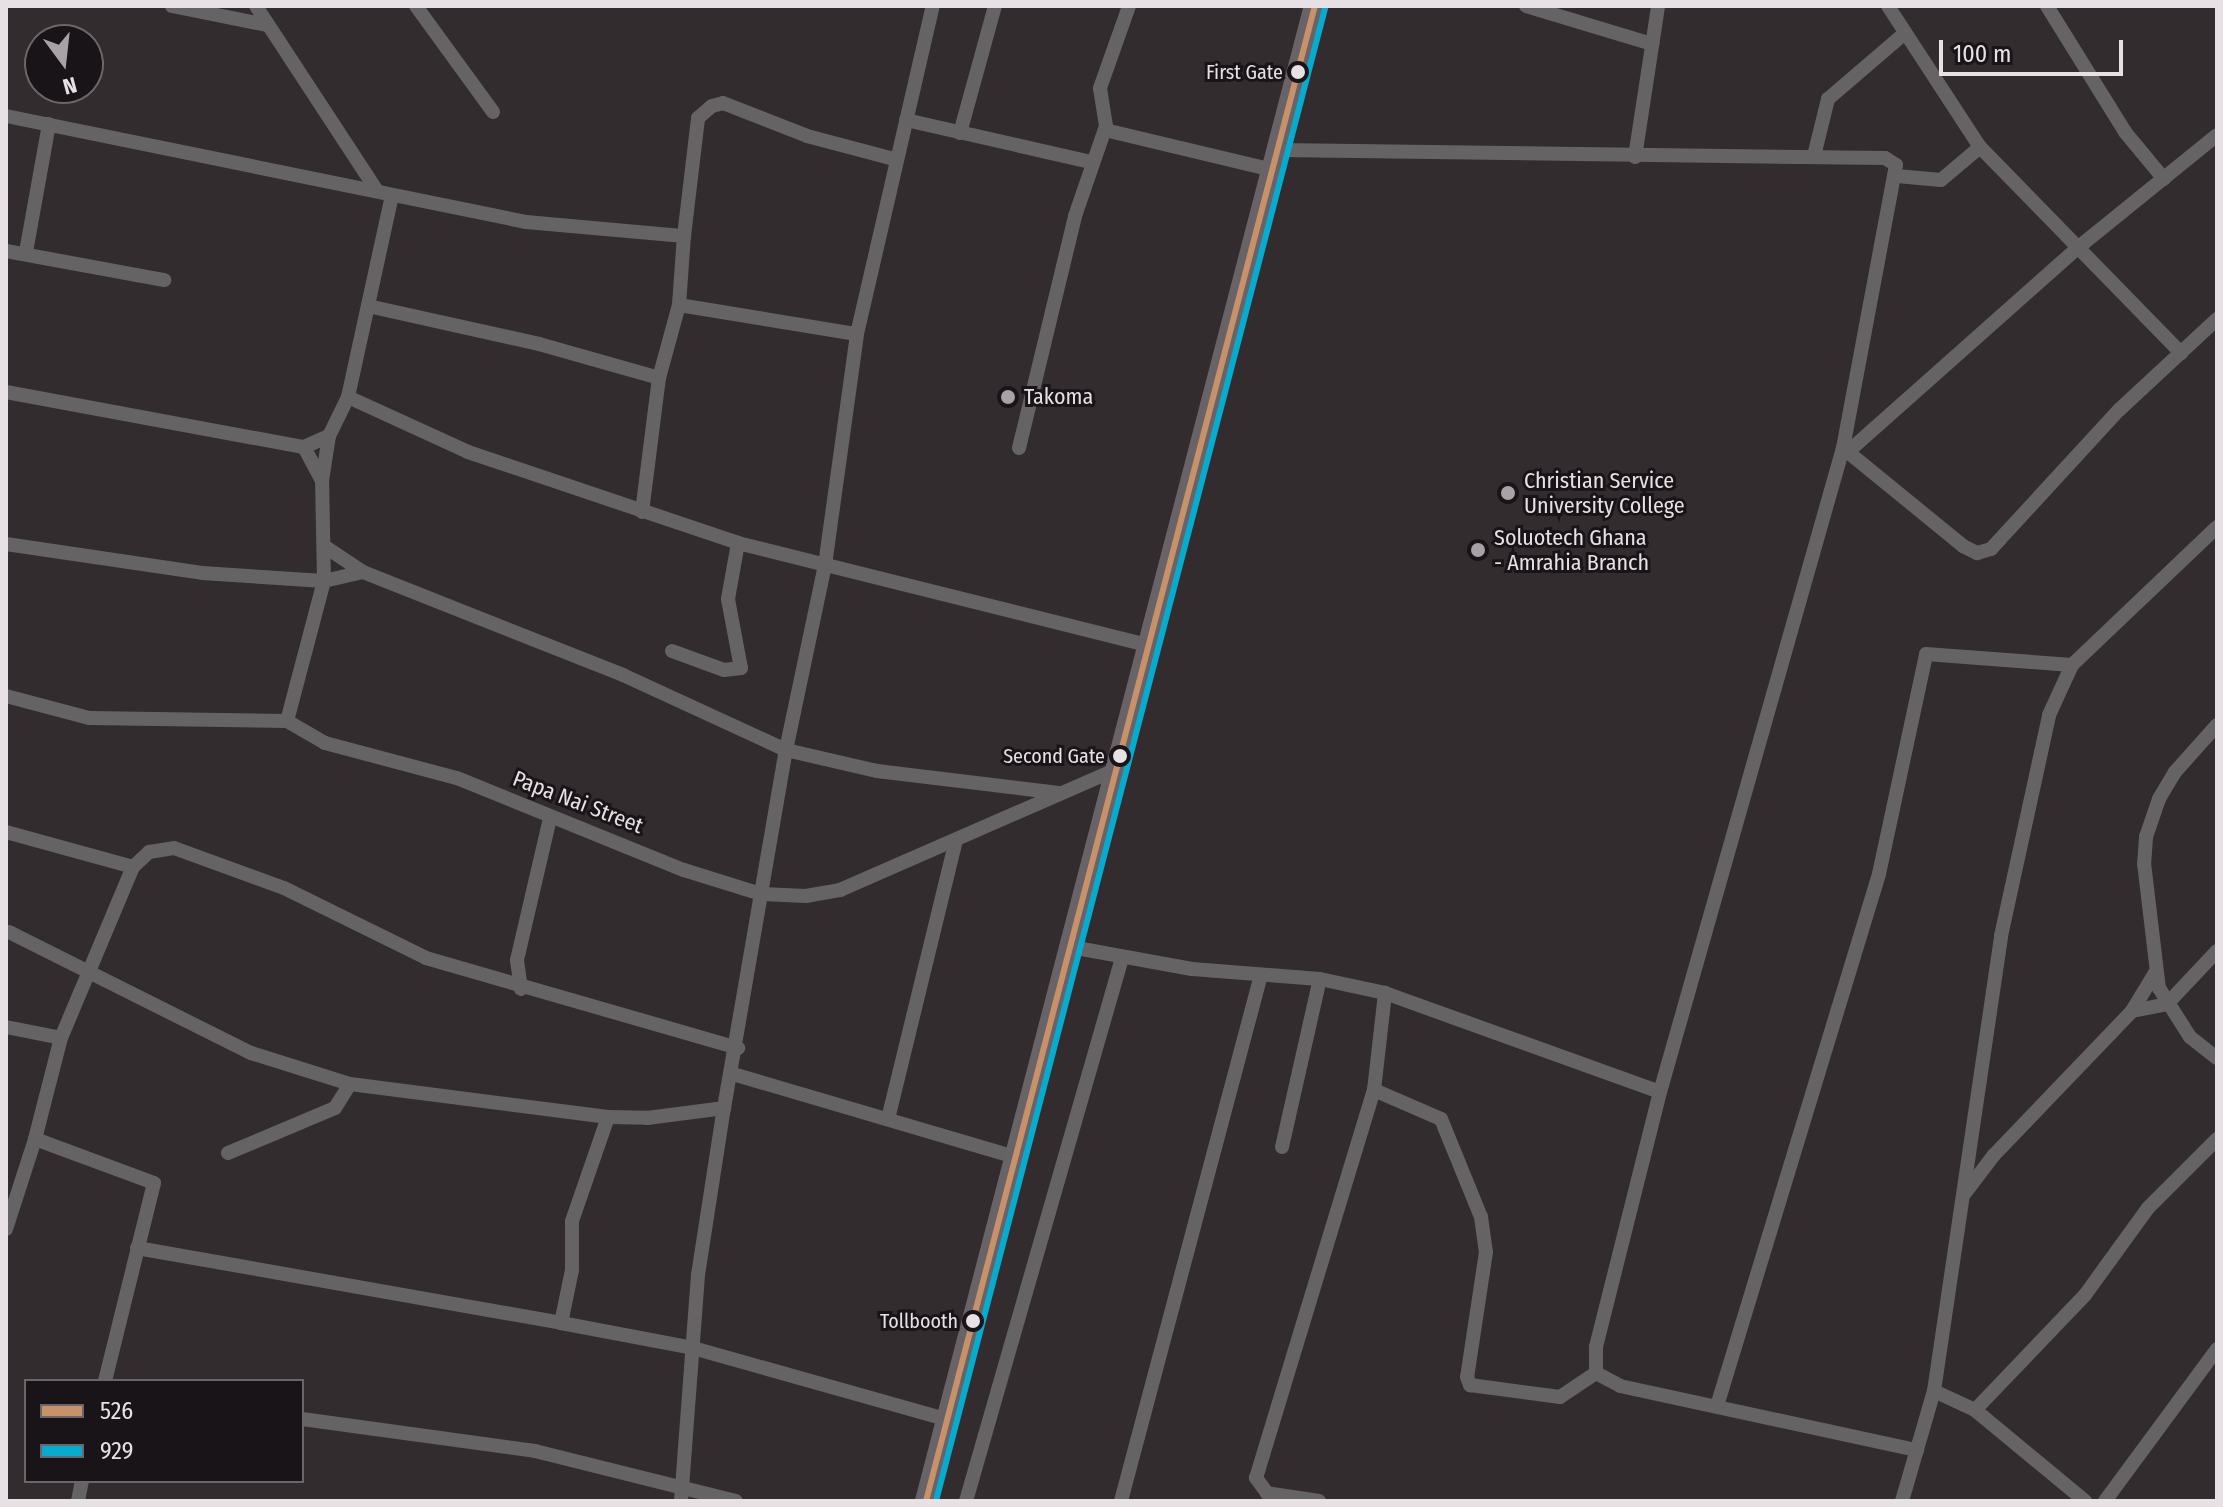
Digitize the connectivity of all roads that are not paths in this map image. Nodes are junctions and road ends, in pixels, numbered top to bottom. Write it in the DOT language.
graph roads {
  1 [pos="172,6"];
  2 [pos="256,6"];
  3 [pos="416,6"];
  4 [pos="933,6"];
  5 [pos="995,6"];
  6 [pos="1129,6"];
  7 [pos="1315,6"];
  8 [pos="1526,6"];
  9 [pos="1658,6"];
  10 [pos="1888,6"];
  11 [pos="2047,6"];
  12 [pos="267,25"];
  13 [pos="1905,33"];
  14 [pos="1652,44"];
  15 [pos="493,112"];
  16 [pos="6,116"];
  17 [pos="906,120"];
  18 [pos="49,124"];
  19 [pos="1105,130"];
  20 [pos="960,133"];
  21 [pos="2217,135"];
  22 [pos="1980,147"];
  23 [pos="1814,156"];
  24 [pos="1635,157"];
  25 [pos="894,159"];
  26 [pos="1276,160"];
  27 [pos="1091,162"];
  28 [pos="1897,176"];
  29 [pos="2164,179"];
  30 [pos="385,194"];
  31 [pos="684,236"];
  32 [pos="2080,246"];
  33 [pos="6,251"];
  34 [pos="26,252"];
  35 [pos="164,280"];
  36 [pos="679,305"];
  37 [pos="368,306"];
  38 [pos="2217,319"];
  39 [pos="857,334"];
  40 [pos="2181,353"];
  41 [pos="659,378"];
  42 [pos="6,392"];
  43 [pos="348,397"];
  44 [pos="329,436"];
  45 [pos="304,447"];
  46 [pos="1019,448"];
  47 [pos="1846,449"];
  48 [pos="322,481"];
  49 [pos="642,512"];
  50 [pos="2217,527"];
  51 [pos="738,543"];
  52 [pos="6,544"];
  53 [pos="327,548"];
  54 [pos="825,565"];
  55 [pos="363,572"];
  56 [pos="324,581"];
  57 [pos="1147,645"];
  58 [pos="672,651"];
  59 [pos="2072,665"];
  60 [pos="6,696"];
  61 [pos="287,721"];
  62 [pos="2217,725"];
  63 [pos="786,750"];
  64 [pos="1117,769"];
  65 [pos="1063,793"];
  66 [pos="550,818"];
  67 [pos="6,832"];
  68 [pos="956,841"];
  69 [pos="133,867"];
  70 [pos="761,894"];
  71 [pos="9,932"];
  72 [pos="1071,947"];
  73 [pos="2217,951"];
  74 [pos="1122,958"];
  75 [pos="517,960"];
  76 [pos="90,972"];
  77 [pos="2155,973"];
  78 [pos="1261,975"];
  79 [pos="1320,979"];
  80 [pos="495,980"];
  81 [pos="521,989"];
  82 [pos="1385,993"];
  83 [pos="2167,1004"];
  84 [pos="2132,1011"];
  85 [pos="6,1027"];
  86 [pos="61,1038"];
  87 [pos="738,1048"];
  88 [pos="2217,1058"];
  89 [pos="733,1074"];
  90 [pos="350,1084"];
  91 [pos="1374,1090"];
  92 [pos="1660,1092"];
  93 [pos="724,1108"];
  94 [pos="608,1117"];
  95 [pos="888,1119"];
  96 [pos="35,1139"];
  97 [pos="2217,1139"];
  98 [pos="1970,1146"];
  99 [pos="1282,1147"];
  100 [pos="228,1153"];
  101 [pos="1994,1155"];
  102 [pos="1015,1157"];
  103 [pos="1963,1197"];
  104 [pos="6,1229"];
  105 [pos="137,1248"];
  106 [pos="561,1323"];
  107 [pos="693,1348"];
  108 [pos="2217,1349"];
  109 [pos="1596,1373"];
  110 [pos="105,1379"];
  111 [pos="1934,1391"];
  112 [pos="1717,1406"];
  113 [pos="1975,1410"];
  114 [pos="304,1419"];
  115 [pos="946,1419"];
  116 [pos="1917,1450"];
  117 [pos="682,1496"];
  118 [pos="736,1501"];
  119 [pos="926,1501"];
  120 [pos="966,1501"];
  121 [pos="1121,1501"];
  122 [pos="1319,1501"];
  123 [pos="1902,1501"];
  124 [pos="2085,1501"];
  125 [pos="2105,1501"];
  1 -- 12 [label="street"];
  2 -- 12 [label="street"];
  3 -- 15 [label="street"];
  4 -- 17 [label="street"];
  5 -- 20 [label="street"];
  6 -- 19 [label="street"];
  7 -- 26 [label="main road"];
  8 -- 14 [label="street"];
  9 -- 14 [label="street"];
  10 -- 13 [label="street"];
  11 -- 29 [label="street"];
  12 -- 30 [label="street"];
  13 -- 22 [label="street"];
  13 -- 23 [label="street"];
  14 -- 24 [label="street"];
  16 -- 18 [label="street"];
  17 -- 20 [label="street"];
  17 -- 25 [label="street"];
  18 -- 30 [label="street"];
  18 -- 34 [label="street"];
  19 -- 26 [label="street"];
  19 -- 27 [label="street"];
  20 -- 27 [label="street"];
  21 -- 29 [label="street"];
  22 -- 28 [label="street"];
  22 -- 32 [label="street"];
  23 -- 24 [label="street"];
  23 -- 28 [label="street"];
  24 -- 26 [label="street"];
  25 -- 31 [label="street"];
  25 -- 39 [label="street"];
  26 -- 57 [label="main road"];
  27 -- 46 [label="street"];
  28 -- 47 [label="street"];
  29 -- 32 [label="street"];
  30 -- 31 [label="street"];
  30 -- 37 [label="street"];
  31 -- 36 [label="street"];
  32 -- 40 [label="street"];
  32 -- 47 [label="street"];
  33 -- 34 [label="street"];
  34 -- 35 [label="street"];
  36 -- 39 [label="street"];
  36 -- 41 [label="street"];
  37 -- 41 [label="street"];
  37 -- 43 [label="street"];
  38 -- 40 [label="street"];
  39 -- 54 [label="street"];
  40 -- 47 [label="street"];
  41 -- 49 [label="street"];
  42 -- 45 [label="street"];
  43 -- 44 [label="street"];
  43 -- 49 [label="street"];
  44 -- 45 [label="street"];
  44 -- 48 [label="street"];
  45 -- 48 [label="street"];
  47 -- 92 [label="street"];
  48 -- 53 [label="street"];
  49 -- 51 [label="street"];
  50 -- 59 [label="street"];
  51 -- 54 [label="street"];
  51 -- 58 [label="street"];
  52 -- 56 [label="street"];
  53 -- 55 [label="street"];
  53 -- 56 [label="street"];
  54 -- 57 [label="street"];
  54 -- 63 [label="street"];
  55 -- 56 [label="street"];
  55 -- 63 [label="street"];
  56 -- 61 [label="street"];
  57 -- 64 [label="main road"];
  59 -- 98 [label="street"];
  59 -- 112 [label="street"];
  60 -- 61 [label="street, Papa Nai Street"];
  61 -- 66 [label="street, Papa Nai Street"];
  62 -- 77 [label="street"];
  63 -- 65 [label="street"];
  63 -- 70 [label="street"];
  64 -- 65 [label="street, Papa Nai Street"];
  64 -- 72 [label="main road"];
  65 -- 68 [label="street, Papa Nai Street"];
  66 -- 70 [label="street, Papa Nai Street"];
  66 -- 75 [label="street"];
  67 -- 69 [label="street"];
  68 -- 70 [label="street, Papa Nai Street"];
  68 -- 95 [label="street"];
  69 -- 76 [label="street"];
  69 -- 80 [label="street"];
  70 -- 87 [label="street"];
  71 -- 76 [label="street"];
  72 -- 74 [label="street"];
  72 -- 102 [label="main road"];
  73 -- 83 [label="street"];
  74 -- 78 [label="street"];
  74 -- 120 [label="street"];
  75 -- 80 [label="street"];
  75 -- 81 [label="street"];
  76 -- 86 [label="street"];
  76 -- 90 [label="street"];
  77 -- 83 [label="street"];
  77 -- 84 [label="street"];
  78 -- 79 [label="street"];
  78 -- 121 [label="street"];
  79 -- 82 [label="street"];
  79 -- 99 [label="street"];
  80 -- 81 [label="street"];
  81 -- 87 [label="street"];
  82 -- 91 [label="street"];
  82 -- 92 [label="street"];
  83 -- 84 [label="street"];
  83 -- 88 [label="street"];
  84 -- 101 [label="street"];
  85 -- 86 [label="street"];
  86 -- 96 [label="street"];
  87 -- 89 [label="street"];
  89 -- 93 [label="street"];
  89 -- 95 [label="street"];
  90 -- 94 [label="street"];
  90 -- 100 [label="street"];
  91 -- 109 [label="street"];
  91 -- 122 [label="street"];
  92 -- 109 [label="street"];
  93 -- 94 [label="street"];
  93 -- 107 [label="street"];
  94 -- 106 [label="street"];
  95 -- 102 [label="street"];
  96 -- 104 [label="street"];
  96 -- 105 [label="street"];
  97 -- 113 [label="street"];
  98 -- 101 [label="street"];
  98 -- 103 [label="street"];
  101 -- 103 [label="street"];
  102 -- 115 [label="main road"];
  103 -- 111 [label="street"];
  105 -- 106 [label="street"];
  105 -- 110 [label="street"];
  106 -- 107 [label="street"];
  107 -- 115 [label="street"];
  107 -- 117 [label="street"];
  108 -- 125 [label="street"];
  109 -- 112 [label="street"];
  111 -- 113 [label="street"];
  111 -- 116 [label="street"];
  112 -- 116 [label="street"];
  113 -- 124 [label="street"];
  114 -- 117 [label="street"];
  115 -- 119 [label="main road"];
  116 -- 123 [label="street"];
  117 -- 118 [label="street"];
}
